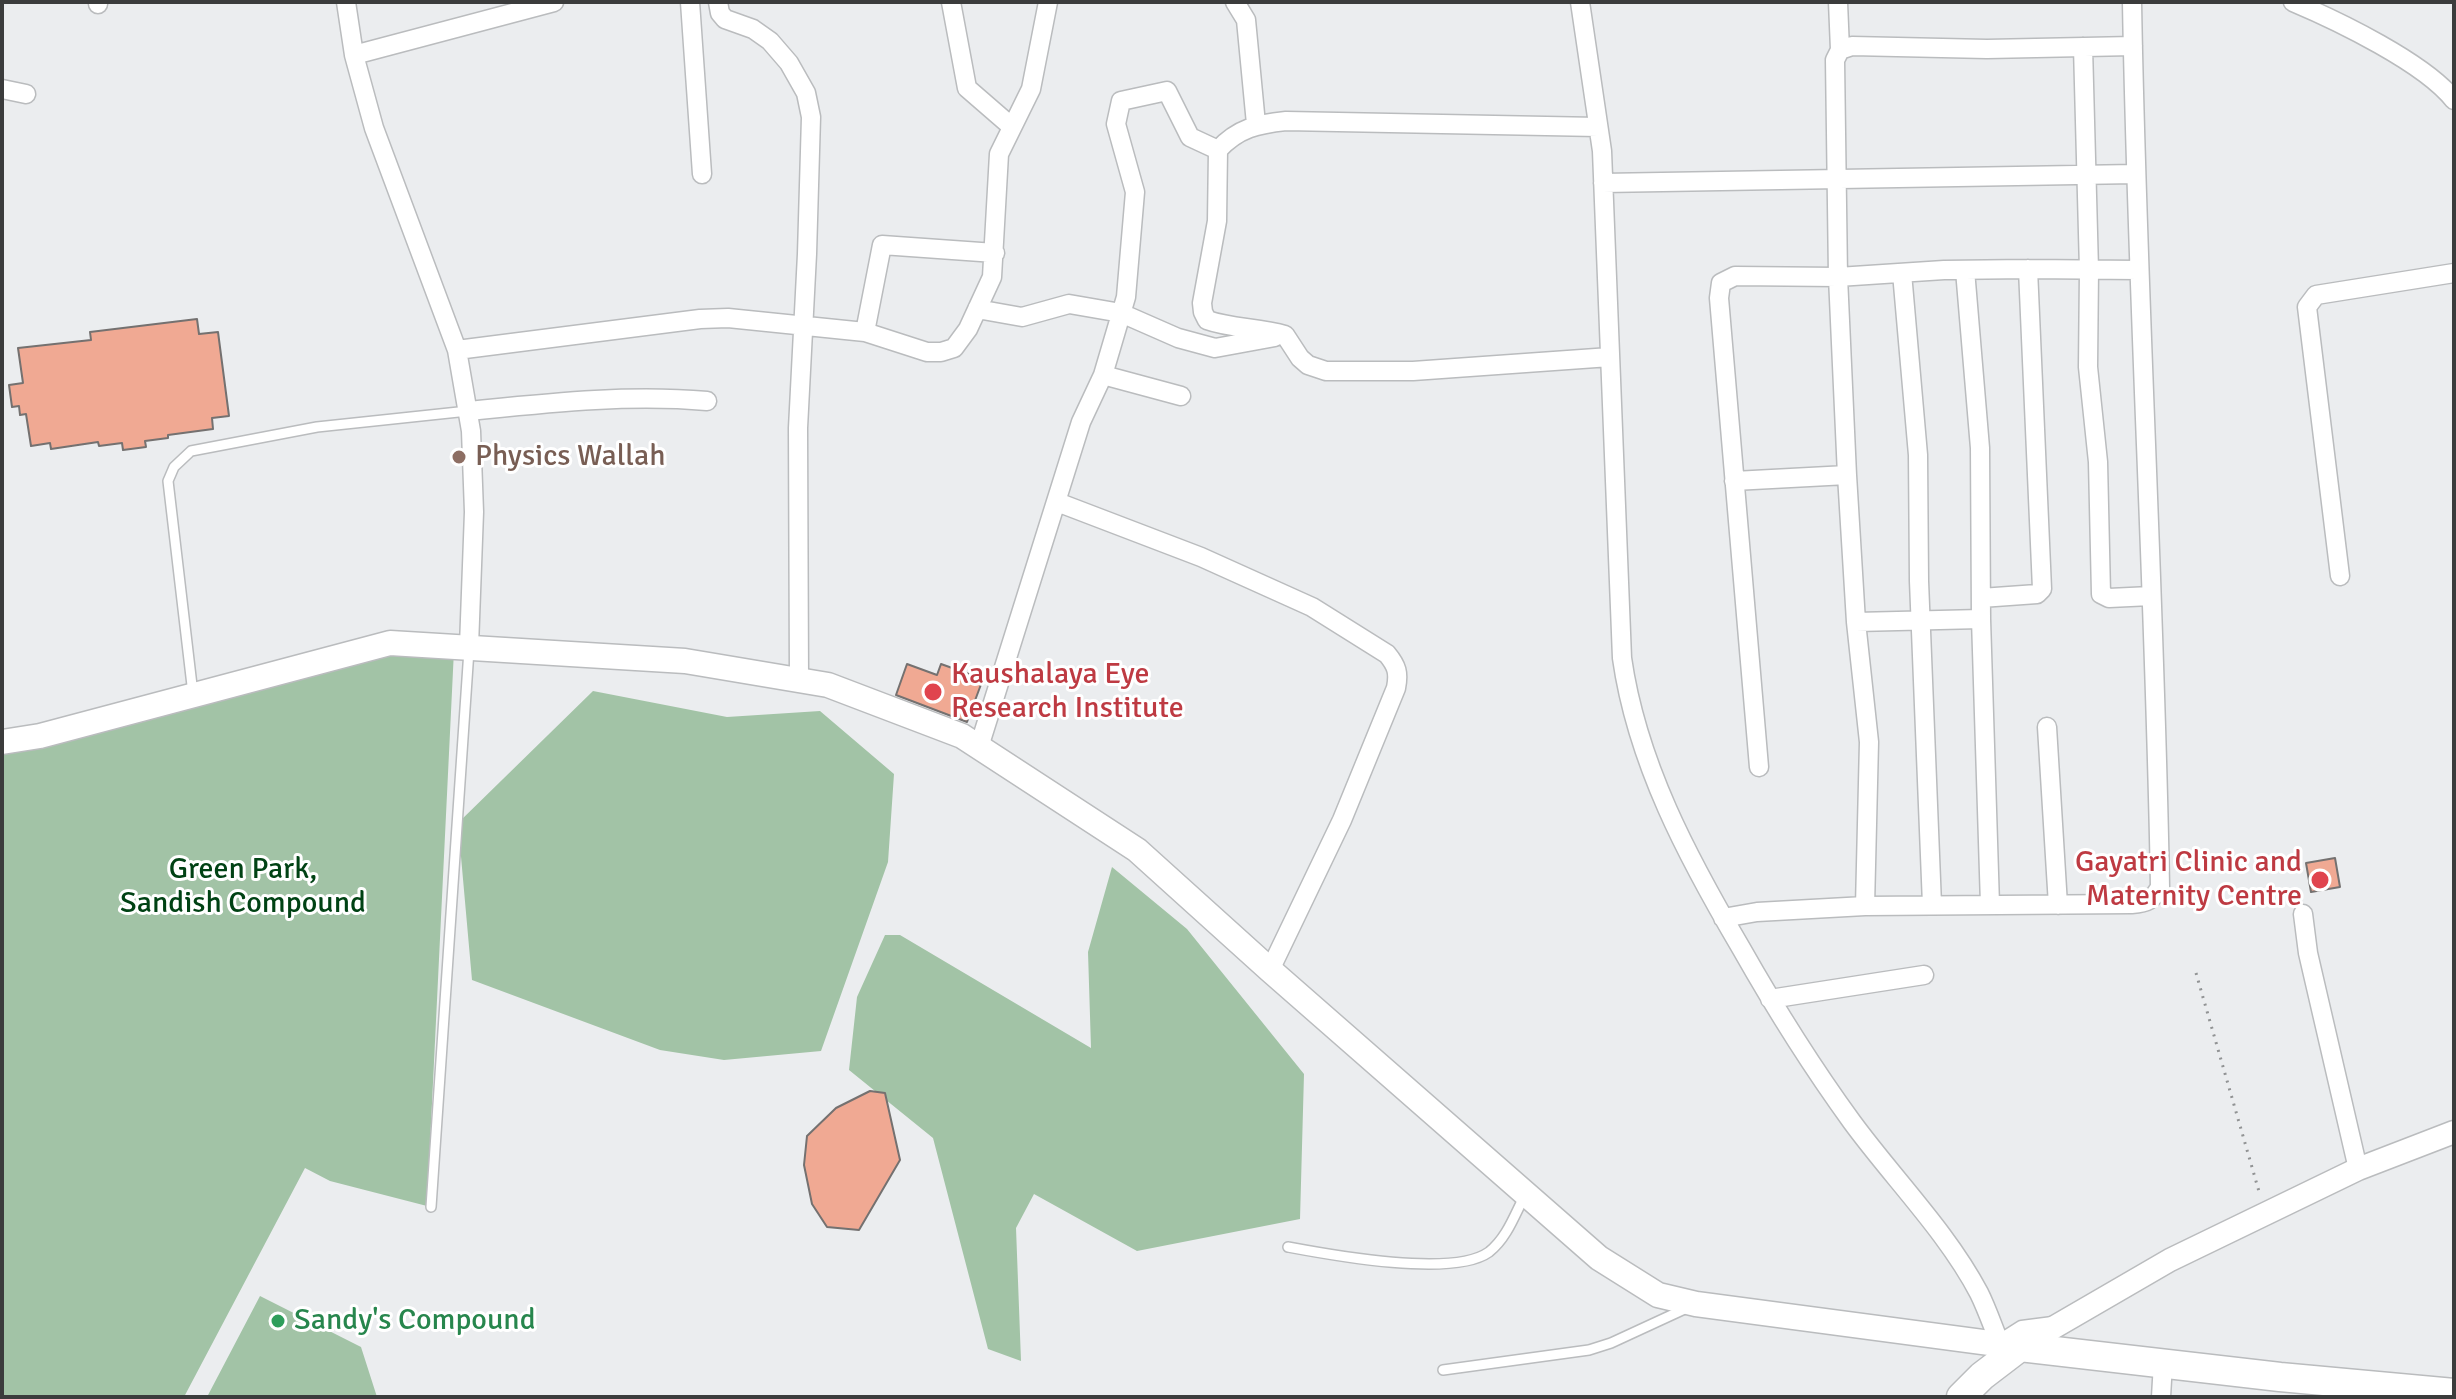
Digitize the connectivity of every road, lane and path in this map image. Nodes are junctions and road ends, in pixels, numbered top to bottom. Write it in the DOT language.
graph roads {
  1 [pos="346,2"];
  2 [pos="554,2"];
  3 [pos="690,2"];
  4 [pos="718,2"];
  5 [pos="951,2"];
  6 [pos="1048,2"];
  7 [pos="1235,2"];
  8 [pos="1580,2"];
  9 [pos="1838,2"];
  10 [pos="2132,2"];
  11 [pos="2293,2"];
  12 [pos="2133,46"];
  13 [pos="2083,47"];
  14 [pos="1840,50"];
  15 [pos="354,55"];
  16 [pos="2,89"];
  17 [pos="26,94"];
  18 [pos="2454,100"];
  19 [pos="1256,124"];
  20 [pos="1012,127"];
  21 [pos="1598,127"];
  22 [pos="1218,150"];
  23 [pos="702,174"];
  24 [pos="2135,174"];
  25 [pos="2086,175"];
  26 [pos="1838,180"];
  27 [pos="1603,183"];
  28 [pos="995,253"];
  29 [pos="2028,269"];
  30 [pos="1965,270"];
  31 [pos="2089,270"];
  32 [pos="2138,270"];
  33 [pos="1902,273"];
  34 [pos="2454,273"];
  35 [pos="1838,277"];
  36 [pos="977,309"];
  37 [pos="1121,313"];
  38 [pos="802,324"];
  39 [pos="865,332"];
  40 [pos="1285,335"];
  41 [pos="457,350"];
  42 [pos="1610,357"];
  43 [pos="1103,375"];
  44 [pos="1181,396"];
  45 [pos="707,401"];
  46 [pos="468,411"];
  47 [pos="1847,475"];
  48 [pos="1734,481"];
  49 [pos="1057,502"];
  50 [pos="2340,576"];
  51 [pos="2151,596"];
  52 [pos="1981,598"];
  53 [pos="1981,619"];
  54 [pos="1921,620"];
  55 [pos="1856,622"];
  56 [pos="469,646"];
  57 [pos="799,680"];
  58 [pos="193,696"];
  59 [pos="2047,727"];
  60 [pos="2,742"];
  61 [pos="979,747"];
  62 [pos="1759,767"];
  63 [pos="1932,905"];
  64 [pos="1990,905"];
  65 [pos="2058,905"];
  66 [pos="1865,906"];
  67 [pos="2303,914"];
  68 [pos="1723,918"];
  69 [pos="1270,970"];
  70 [pos="2196,973"];
  71 [pos="1924,975"];
  72 [pos="1770,999"];
  73 [pos="2454,1132"];
  74 [pos="2358,1169"];
  75 [pos="1525,1193"];
  76 [pos="431,1207"];
  77 [pos="2265,1214"];
  78 [pos="1288,1247"];
  79 [pos="1696,1304"];
  80 [pos="2010,1345"];
  81 [pos="2163,1363"];
  82 [pos="1443,1370"];
  83 [pos="2279,1387"];
  84 [pos="2367,1391"];
  85 [pos="2454,1393"];
  86 [pos="1961,1397"];
  87 [pos="2161,1397"];
  1 -- 15 [label="street"];
  2 -- 15 [label="street"];
  3 -- 23 [label="street"];
  4 -- 38 [label="street"];
  5 -- 20 [label="street"];
  6 -- 20 [label="street"];
  7 -- 19 [label="street"];
  8 -- 21 [label="street"];
  9 -- 14 [label="street"];
  10 -- 12 [label="street"];
  11 -- 18 [label="street"];
  12 -- 13 [label="street"];
  12 -- 24 [label="street"];
  13 -- 14 [label="street"];
  13 -- 25 [label="street"];
  14 -- 26 [label="street"];
  15 -- 41 [label="street"];
  16 -- 17 [label="street"];
  19 -- 21 [label="street"];
  19 -- 22 [label="street"];
  20 -- 28 [label="street"];
  21 -- 27 [label="street"];
  22 -- 37 [label="street"];
  22 -- 40 [label="street"];
  24 -- 25 [label="street"];
  24 -- 32 [label="street"];
  25 -- 26 [label="street"];
  25 -- 31 [label="street"];
  26 -- 27 [label="street"];
  26 -- 35 [label="street"];
  27 -- 42 [label="street"];
  28 -- 36 [label="street"];
  28 -- 39 [label="street"];
  29 -- 30 [label="street"];
  29 -- 31 [label="street"];
  29 -- 52 [label="street"];
  30 -- 33 [label="street"];
  30 -- 52 [label="street"];
  31 -- 32 [label="street"];
  31 -- 51 [label="street"];
  32 -- 51 [label="street"];
  33 -- 35 [label="street"];
  33 -- 54 [label="street"];
  34 -- 50 [label="street"];
  35 -- 47 [label="street"];
  35 -- 48 [label="street"];
  36 -- 37 [label="street"];
  36 -- 39 [label="street"];
  37 -- 40 [label="street"];
  37 -- 43 [label="street"];
  38 -- 39 [label="street"];
  38 -- 41 [label="street"];
  38 -- 57 [label="street"];
  40 -- 42 [label="street"];
  41 -- 46 [label="street"];
  42 -- 68 [label="street"];
  43 -- 44 [label="street"];
  43 -- 49 [label="street"];
  45 -- 46 [label="street"];
  46 -- 56 [label="street"];
  46 -- 58 [label="lane"];
  47 -- 48 [label="street"];
  47 -- 55 [label="street"];
  48 -- 62 [label="street"];
  49 -- 61 [label="street"];
  49 -- 69 [label="street"];
  51 -- 65 [label="street"];
  52 -- 53 [label="street"];
  53 -- 54 [label="street"];
  53 -- 64 [label="street"];
  54 -- 55 [label="street"];
  54 -- 63 [label="street"];
  55 -- 66 [label="street"];
  56 -- 57 [label="main road"];
  56 -- 58 [label="main road"];
  56 -- 76 [label="lane"];
  57 -- 61 [label="main road"];
  58 -- 60 [label="main road"];
  59 -- 65 [label="street"];
  61 -- 69 [label="main road"];
  63 -- 64 [label="street"];
  63 -- 66 [label="street"];
  64 -- 65 [label="street"];
  66 -- 68 [label="street"];
  67 -- 74 [label="street"];
  68 -- 72 [label="street"];
  69 -- 75 [label="main road"];
  70 -- 77 [label="path"];
  71 -- 72 [label="street"];
  72 -- 80 [label="street"];
  73 -- 74 [label="street"];
  74 -- 77 [label="street"];
  75 -- 78 [label="lane"];
  75 -- 79 [label="main road"];
  77 -- 80 [label="street"];
  79 -- 80 [label="main road"];
  79 -- 82 [label="lane"];
  80 -- 81 [label="main road"];
  80 -- 86 [label="main road"];
  81 -- 83 [label="main road"];
  81 -- 87 [label="street"];
  83 -- 84 [label="main road"];
  84 -- 85 [label="main road"];
}
